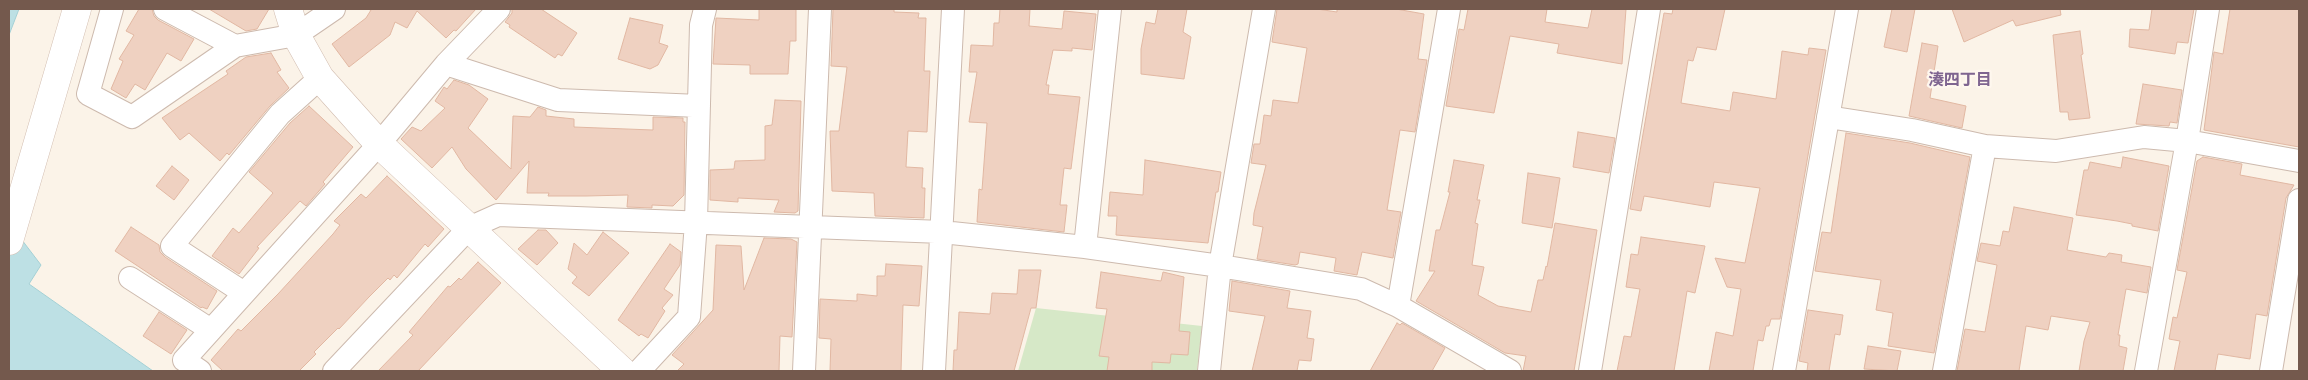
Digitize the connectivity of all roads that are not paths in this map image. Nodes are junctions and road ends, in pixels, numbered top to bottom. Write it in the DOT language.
graph roads {
  1 [pos="77,9"];
  2 [pos="112,9"];
  3 [pos="165,9"];
  4 [pos="288,9"];
  5 [pos="334,9"];
  6 [pos="499,9"];
  7 [pos="705,9"];
  8 [pos="820,9"];
  9 [pos="953,9"];
  10 [pos="1110,9"];
  11 [pos="1264,9"];
  12 [pos="1449,9"];
  13 [pos="1649,9"];
  14 [pos="1847,9"];
  15 [pos="2208,9"];
  16 [pos="296,34"];
  17 [pos="235,46"];
  18 [pos="446,64"];
  19 [pos="320,78"];
  20 [pos="700,106"];
  21 [pos="1828,117"];
  22 [pos="2187,141"];
  23 [pos="379,144"];
  24 [pos="1985,146"];
  25 [pos="2299,161"];
  26 [pos="2299,200"];
  27 [pos="696,222"];
  28 [pos="809,227"];
  29 [pos="469,228"];
  30 [pos="942,232"];
  31 [pos="9,241"];
  32 [pos="1086,247"];
  33 [pos="1220,266"];
  34 [pos="130,278"];
  35 [pos="244,293"];
  36 [pos="1398,306"];
  37 [pos="211,330"];
  38 [pos="1476,363"];
  39 [pos="200,371"];
  40 [pos="334,371"];
  41 [pos="622,371"];
  42 [pos="639,371"];
  43 [pos="804,371"];
  44 [pos="934,371"];
  45 [pos="1209,371"];
  46 [pos="1510,371"];
  47 [pos="1590,371"];
  48 [pos="1784,371"];
  49 [pos="1944,371"];
  50 [pos="2146,371"];
  51 [pos="2271,371"];
  1 -- 31 [label="street"];
  2 -- 17 [label="street"];
  3 -- 17 [label="street"];
  4 -- 16 [label="street"];
  5 -- 16 [label="street"];
  6 -- 18 [label="street"];
  7 -- 20 [label="street"];
  8 -- 28 [label="street"];
  9 -- 30 [label="street"];
  10 -- 32 [label="street"];
  11 -- 33 [label="street"];
  12 -- 36 [label="street"];
  13 -- 47 [label="street"];
  14 -- 21 [label="street"];
  15 -- 22 [label="street"];
  16 -- 17 [label="street"];
  16 -- 19 [label="street"];
  18 -- 20 [label="street"];
  18 -- 23 [label="street"];
  19 -- 23 [label="street"];
  19 -- 35 [label="street"];
  20 -- 27 [label="street"];
  21 -- 24 [label="street"];
  21 -- 48 [label="street"];
  22 -- 24 [label="street"];
  22 -- 25 [label="street"];
  22 -- 50 [label="street"];
  23 -- 29 [label="street"];
  23 -- 35 [label="street"];
  24 -- 49 [label="street"];
  26 -- 51 [label="street"];
  27 -- 28 [label="street"];
  27 -- 29 [label="street"];
  27 -- 42 [label="street"];
  28 -- 30 [label="street"];
  28 -- 43 [label="street"];
  29 -- 40 [label="street"];
  29 -- 41 [label="street"];
  30 -- 32 [label="street"];
  30 -- 44 [label="street"];
  32 -- 33 [label="street"];
  33 -- 36 [label="street"];
  33 -- 45 [label="street"];
  34 -- 37 [label="street"];
  35 -- 37 [label="street"];
  36 -- 38 [label="street"];
  37 -- 39 [label="street"];
  38 -- 46 [label="street"];
}
